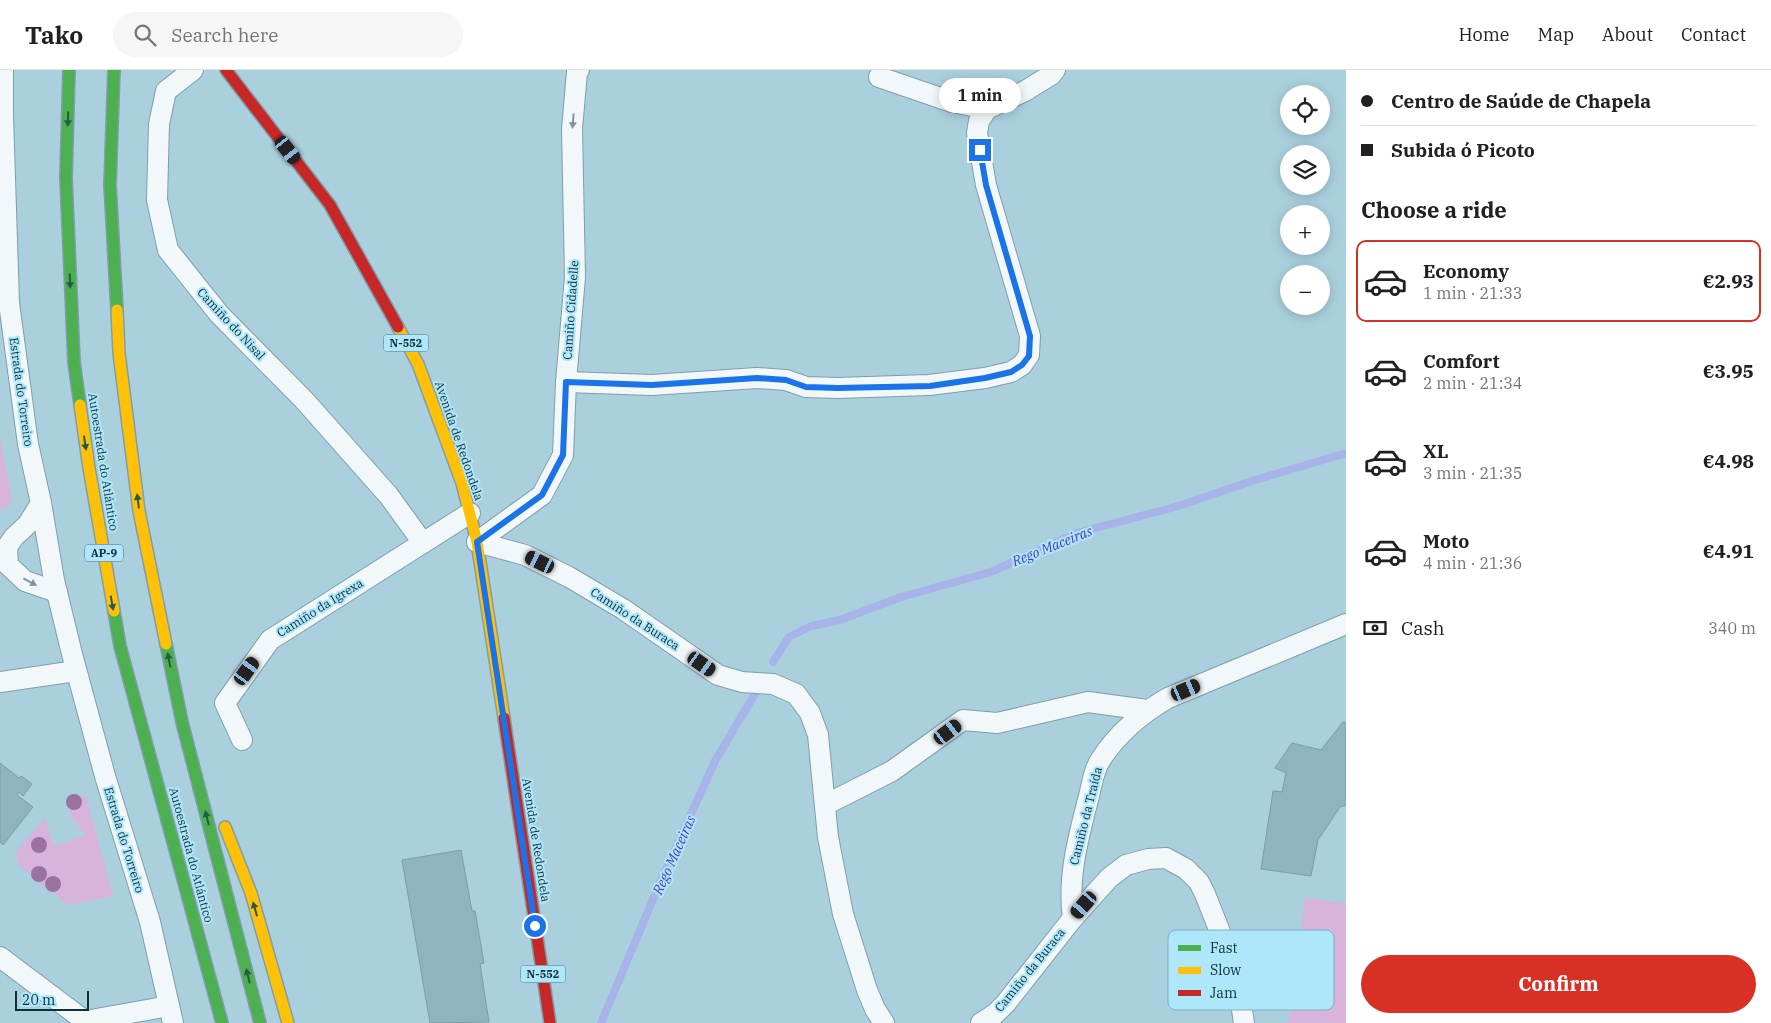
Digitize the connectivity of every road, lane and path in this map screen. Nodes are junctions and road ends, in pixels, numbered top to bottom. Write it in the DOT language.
graph roads {
  1 [pos="3,70"];
  2 [pos="69,70"];
  3 [pos="114,70"];
  4 [pos="193,70"];
  5 [pos="1055,70"];
  6 [pos="230,71"];
  7 [pos="576,71"];
  8 [pos="879,78"];
  9 [pos="987,109"];
  10 [pos="2,118"];
  11 [pos="566,382"];
  12 [pos="40,504"];
  13 [pos="470,513"];
  14 [pos="7,536"];
  15 [pos="477,542"];
  16 [pos="423,543"];
  17 [pos="4,560"];
  18 [pos="57,592"];
  19 [pos="1346,624"];
  20 [pos="76,671"];
  21 [pos="0,682"];
  22 [pos="1147,710"];
  23 [pos="182,722"];
  24 [pos="242,740"];
  25 [pos="215,803"];
  26 [pos="825,805"];
  27 [pos="222,821"];
  28 [pos="1073,918"];
  29 [pos="1219,930"];
  30 [pos="0,957"];
  31 [pos="1242,1010"];
  32 [pos="171,1014"];
  33 [pos="85,1022"];
  34 [pos="222,1023"];
  35 [pos="260,1023"];
  36 [pos="288,1023"];
  37 [pos="550,1023"];
  38 [pos="884,1023"];
  39 [pos="981,1023"];
  40 [pos="1244,1023"];
  1 -- 10 [label="street, Estrada do Torreiro"];
  2 -- 34 [label="highway, Autoestrada do Atlántico / AP-9, one-way"];
  23 -- 3 [label="highway, Autoestrada do Atlántico, one-way"];
  4 -- 16 [label="street, Camiño do Nisal"];
  5 -- 9 [label="street"];
  6 -- 13 [label="highway, Avenida de Redondela / N-552"];
  7 -- 11 [label="street, Camiño Cidadelle, one-way"];
  8 -- 9 [label="street"];
  9 -- 11 [label="street"];
  10 -- 12 [label="street, Estrada do Torreiro"];
  11 -- 15 [label="street, Camiño Cidadelle"];
  12 -- 14 [label="street"];
  12 -- 18 [label="street, Estrada do Torreiro"];
  13 -- 15 [label="highway, Avenida de Redondela / N-552"];
  13 -- 16 [label="street, Camiño da Igrexa"];
  14 -- 17 [label="street"];
  15 -- 26 [label="street, Camiño da Buraca"];
  15 -- 37 [label="highway, Avenida de Redondela / N-552"];
  16 -- 24 [label="street, Camiño da Igrexa"];
  17 -- 18 [label="street, one-way"];
  18 -- 20 [label="street, Estrada do Torreiro"];
  19 -- 22 [label="street, Camiño da Traída"];
  20 -- 21 [label="street"];
  20 -- 32 [label="street, Estrada do Torreiro"];
  22 -- 26 [label="street"];
  22 -- 28 [label="street, Camiño da Traída"];
  23 -- 25 [label="highway"];
  35 -- 23 [label="highway, Autoestrada do Atlántico, one-way"];
  26 -- 38 [label="street, Camiño da Buraca"];
  36 -- 27 [label="highway, one-way"];
  28 -- 29 [label="street, Camiño da Buraca"];
  28 -- 39 [label="street, Camiño da Buraca"];
  30 -- 33 [label="street"];
  31 -- 40 [label="street, Camiño da Buraca"];
  32 -- 33 [label="street, Estrada do Torreiro"];
}
